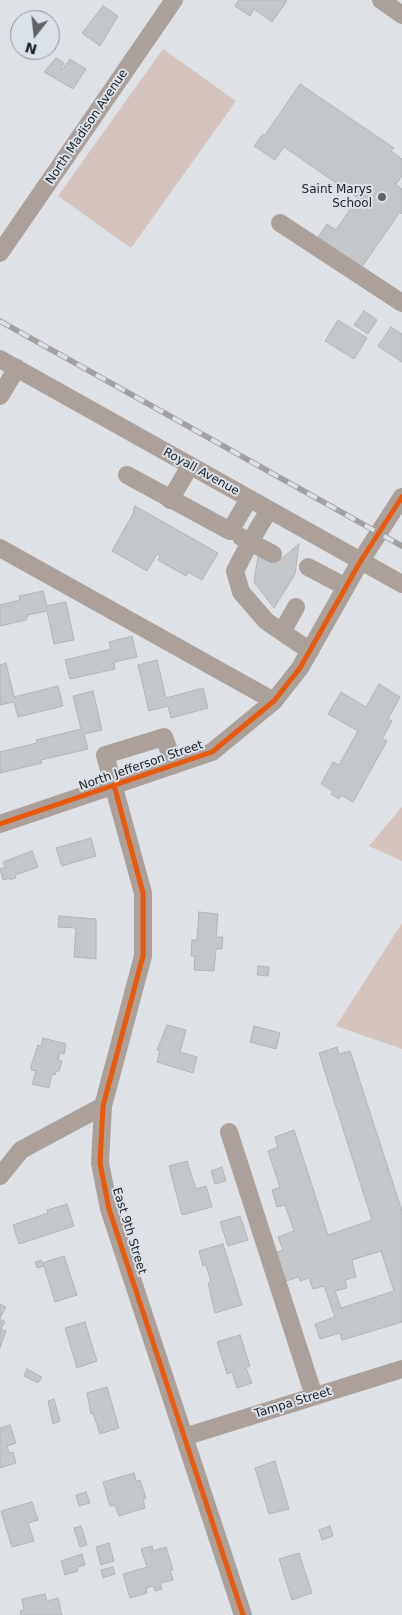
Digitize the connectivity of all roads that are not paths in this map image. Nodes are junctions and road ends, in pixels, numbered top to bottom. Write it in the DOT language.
graph roads {
  1 [pos="174,0"];
  2 [pos="381,0"];
  3 [pos="402,14"];
  4 [pos="280,223"];
  5 [pos="0,253"];
  6 [pos="402,303"];
  7 [pos="0,359"];
  8 [pos="17,368"];
  9 [pos="0,396"];
  10 [pos="190,466"];
  11 [pos="127,475"];
  12 [pos="402,497"];
  13 [pos="249,499"];
  14 [pos="170,500"];
  15 [pos="269,510"];
  16 [pos="230,531"];
  17 [pos="250,542"];
  18 [pos="0,548"];
  19 [pos="273,554"];
  20 [pos="360,562"];
  21 [pos="308,567"];
  22 [pos="402,584"];
  23 [pos="346,587"];
  24 [pos="296,607"];
  25 [pos="282,632"];
  26 [pos="310,650"];
  27 [pos="274,701"];
  28 [pos="174,765"];
  29 [pos="114,785"];
  30 [pos="0,824"];
  31 [pos="103,1106"];
  32 [pos="229,1132"];
  33 [pos="0,1176"];
  34 [pos="402,1369"];
  35 [pos="314,1396"];
  36 [pos="184,1437"];
  37 [pos="243,1615"];
  1 -- 5 [label="street, North Madison Avenue"];
  2 -- 3 [label="street"];
  4 -- 6 [label="street"];
  7 -- 8 [label="street, Royall Avenue"];
  8 -- 9 [label="street"];
  8 -- 10 [label="street, Royall Avenue"];
  10 -- 13 [label="street, Royall Avenue"];
  10 -- 14 [label="street"];
  11 -- 14 [label="street"];
  12 -- 20 [label="street, North Jefferson Street"];
  13 -- 15 [label="street, Royall Avenue"];
  13 -- 16 [label="street"];
  14 -- 16 [label="street"];
  15 -- 17 [label="street"];
  15 -- 20 [label="street, Royall Avenue"];
  16 -- 17 [label="street"];
  17 -- 19 [label="street"];
  17 -- 25 [label="street"];
  18 -- 27 [label="street"];
  20 -- 22 [label="street, Royall Avenue"];
  20 -- 23 [label="street, North Jefferson Street"];
  21 -- 23 [label="street"];
  23 -- 26 [label="street, North Jefferson Street"];
  24 -- 25 [label="street"];
  25 -- 26 [label="street"];
  26 -- 27 [label="street, North Jefferson Street"];
  27 -- 28 [label="street, North Jefferson Street"];
  28 -- 29 [label="street, North Jefferson Street"];
  28 -- 29 [label="street, East 9th Street"];
  29 -- 30 [label="street, North Jefferson Street"];
  29 -- 31 [label="street, East 9th Street"];
  31 -- 33 [label="street"];
  31 -- 36 [label="street, East 9th Street"];
  32 -- 35 [label="street"];
  34 -- 35 [label="street, Tampa Street"];
  35 -- 36 [label="street, Tampa Street"];
  36 -- 37 [label="street, East 9th Street"];
}
